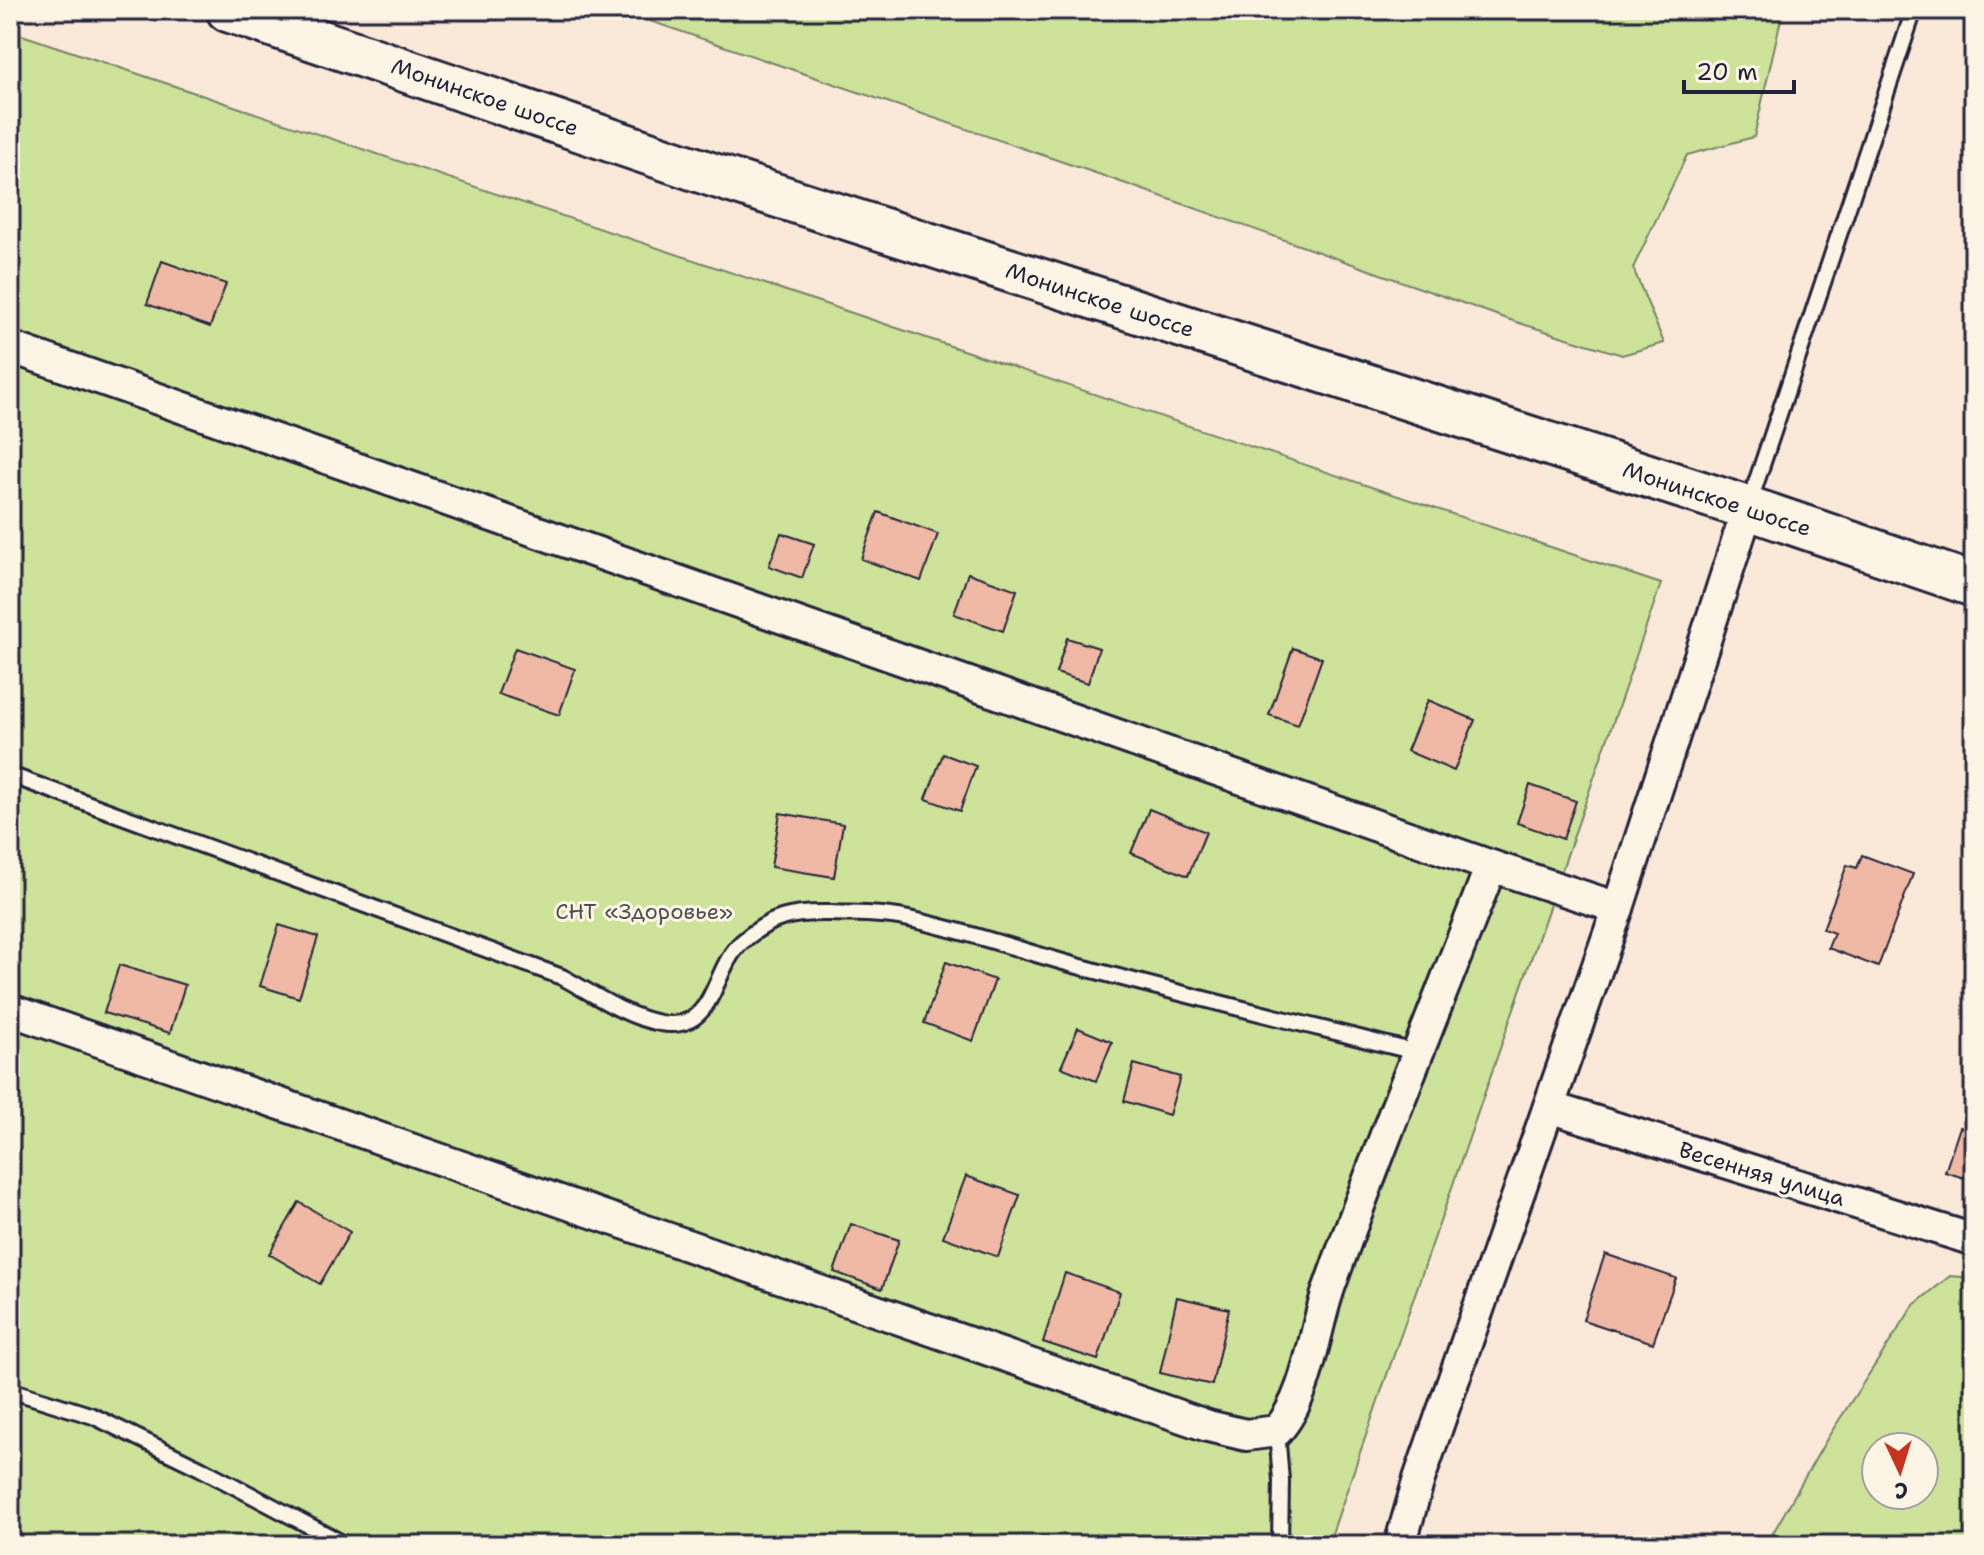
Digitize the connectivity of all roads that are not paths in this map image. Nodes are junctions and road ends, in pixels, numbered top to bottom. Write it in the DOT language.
graph roads {
  1 [pos="228,10"];
  2 [pos="1914,10"];
  3 [pos="10,347"];
  4 [pos="1748,508"];
  5 [pos="1974,585"];
  6 [pos="10,775"];
  7 [pos="1491,866"];
  8 [pos="1618,908"];
  9 [pos="10,1010"];
  10 [pos="1419,1053"];
  11 [pos="1549,1107"];
  12 [pos="1974,1240"];
  13 [pos="10,1390"];
  14 [pos="1277,1431"];
  15 [pos="346,1545"];
  16 [pos="1280,1545"];
  17 [pos="1400,1545"];
  1 -- 4 [label="main road, Монинское шоссе"];
  2 -- 4 [label="lane"];
  3 -- 7 [label="street"];
  4 -- 5 [label="main road, Монинское шоссе"];
  4 -- 8 [label="street"];
  6 -- 10 [label="lane"];
  7 -- 8 [label="street"];
  7 -- 10 [label="street"];
  8 -- 11 [label="street"];
  9 -- 14 [label="street"];
  10 -- 14 [label="street"];
  11 -- 12 [label="street, Весенняя улица"];
  11 -- 17 [label="street"];
  13 -- 15 [label="lane"];
  14 -- 16 [label="lane"];
}
